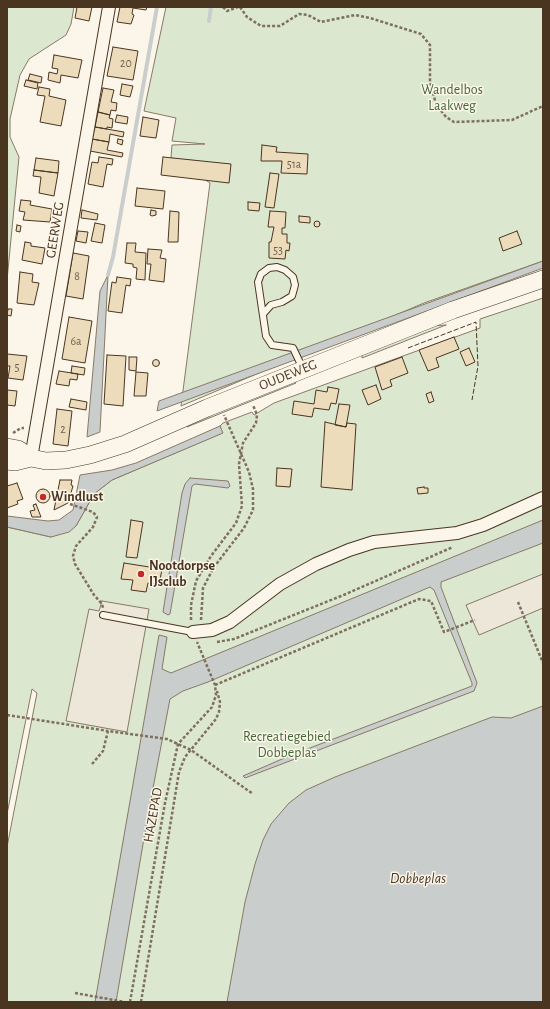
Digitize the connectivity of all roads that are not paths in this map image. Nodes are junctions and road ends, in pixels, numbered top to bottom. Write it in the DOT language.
graph roads {
  1 [pos="109,7"];
  2 [pos="543,279"];
  3 [pos="263,314"];
  4 [pos="301,364"];
  5 [pos="7,447"];
  6 [pos="32,458"];
  7 [pos="7,461"];
  8 [pos="543,498"];
  9 [pos="103,615"];
  10 [pos="197,632"];
  1 -- 6 [label="street, GEERWEG"];
  2 -- 4 [label="main road, OUDEWEG"];
  3 -- 3 [label="lane"];
  3 -- 4 [label="lane"];
  4 -- 6 [label="main road, OUDEWEG"];
  5 -- 6 [label="main road, OUDEWEG"];
  6 -- 7 [label="main road, OUDEWEG"];
  8 -- 10 [label="street"];
  9 -- 10 [label="lane"];
}
